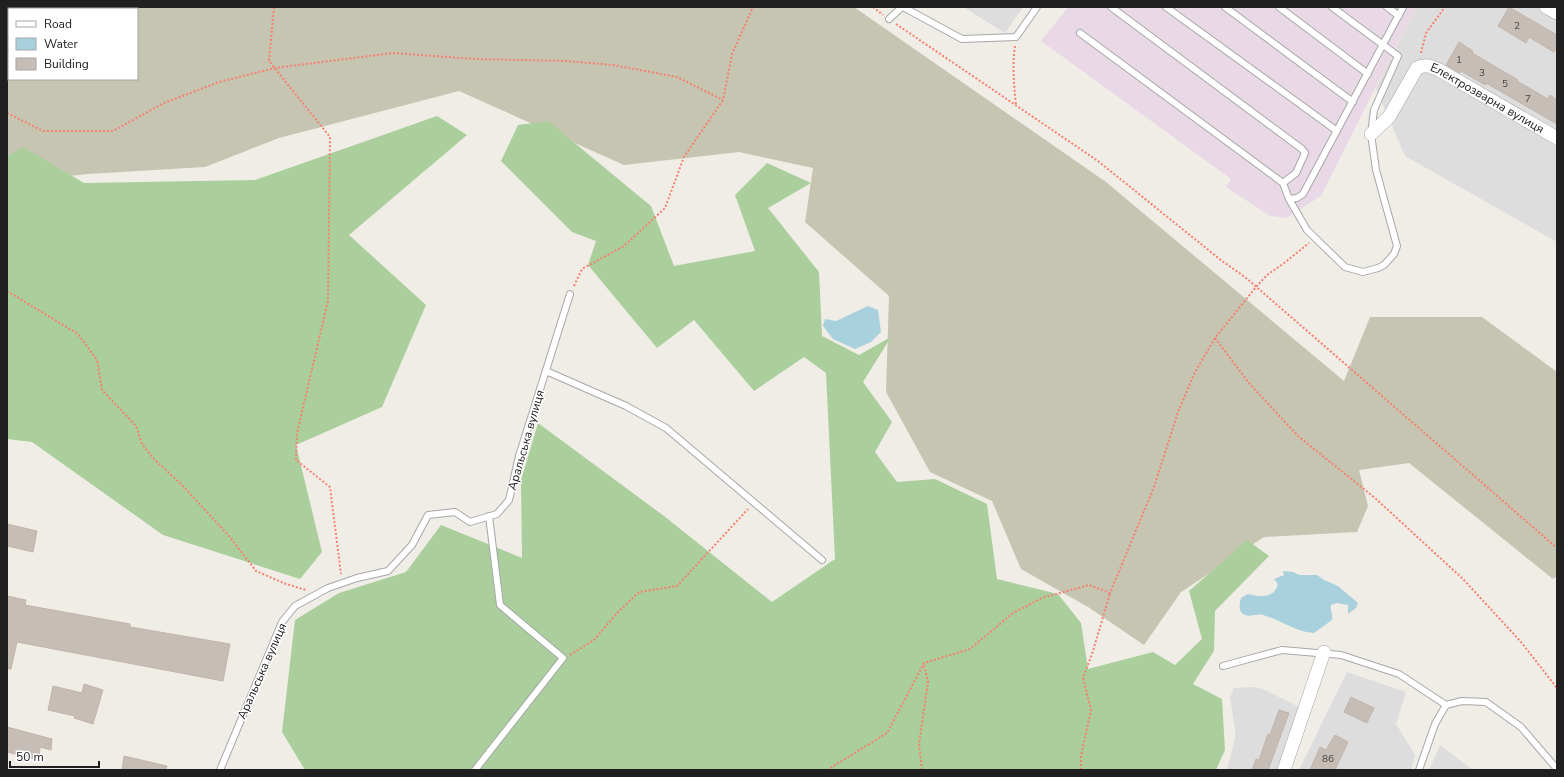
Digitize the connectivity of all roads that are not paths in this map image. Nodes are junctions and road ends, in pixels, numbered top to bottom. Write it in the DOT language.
graph roads {
  1 [pos="903,7"];
  2 [pos="1037,7"];
  3 [pos="1111,7"];
  4 [pos="1166,7"];
  5 [pos="1225,7"];
  6 [pos="1279,7"];
  7 [pos="1332,7"];
  8 [pos="1387,7"];
  9 [pos="1403,7"];
  10 [pos="1546,7"];
  11 [pos="1557,13"];
  12 [pos="1399,16"];
  13 [pos="889,19"];
  14 [pos="1080,33"];
  15 [pos="1383,45"];
  16 [pos="1368,74"];
  17 [pos="1353,102"];
  18 [pos="1337,131"];
  19 [pos="1371,134"];
  20 [pos="1557,138"];
  21 [pos="1282,183"];
  22 [pos="1289,199"];
  23 [pos="570,294"];
  24 [pos="546,371"];
  25 [pos="490,516"];
  26 [pos="822,560"];
  27 [pos="1324,652"];
  28 [pos="1223,666"];
  29 [pos="1446,705"];
  30 [pos="1557,769"];
  31 [pos="220,770"];
  32 [pos="475,770"];
  33 [pos="1284,770"];
  34 [pos="1419,770"];
  1 -- 2 [label="lane"];
  1 -- 13 [label="lane"];
  3 -- 21 [label="lane"];
  4 -- 18 [label="lane"];
  5 -- 17 [label="lane"];
  6 -- 16 [label="lane"];
  7 -- 15 [label="lane"];
  8 -- 12 [label="lane"];
  9 -- 12 [label="lane"];
  10 -- 11 [label="street"];
  12 -- 15 [label="lane"];
  14 -- 21 [label="lane"];
  15 -- 16 [label="lane"];
  15 -- 19 [label="lane"];
  16 -- 17 [label="lane"];
  17 -- 18 [label="lane"];
  18 -- 22 [label="lane"];
  19 -- 20 [label="street, Електрозварна вулиця"];
  19 -- 22 [label="lane"];
  21 -- 22 [label="lane"];
  23 -- 24 [label="lane, Аральська вулиця"];
  24 -- 25 [label="lane, Аральська вулиця"];
  24 -- 26 [label="lane"];
  25 -- 31 [label="lane, Аральська вулиця"];
  25 -- 32 [label="lane"];
  27 -- 28 [label="lane"];
  27 -- 29 [label="lane"];
  27 -- 33 [label="street"];
  29 -- 30 [label="lane"];
  29 -- 34 [label="lane"];
}
